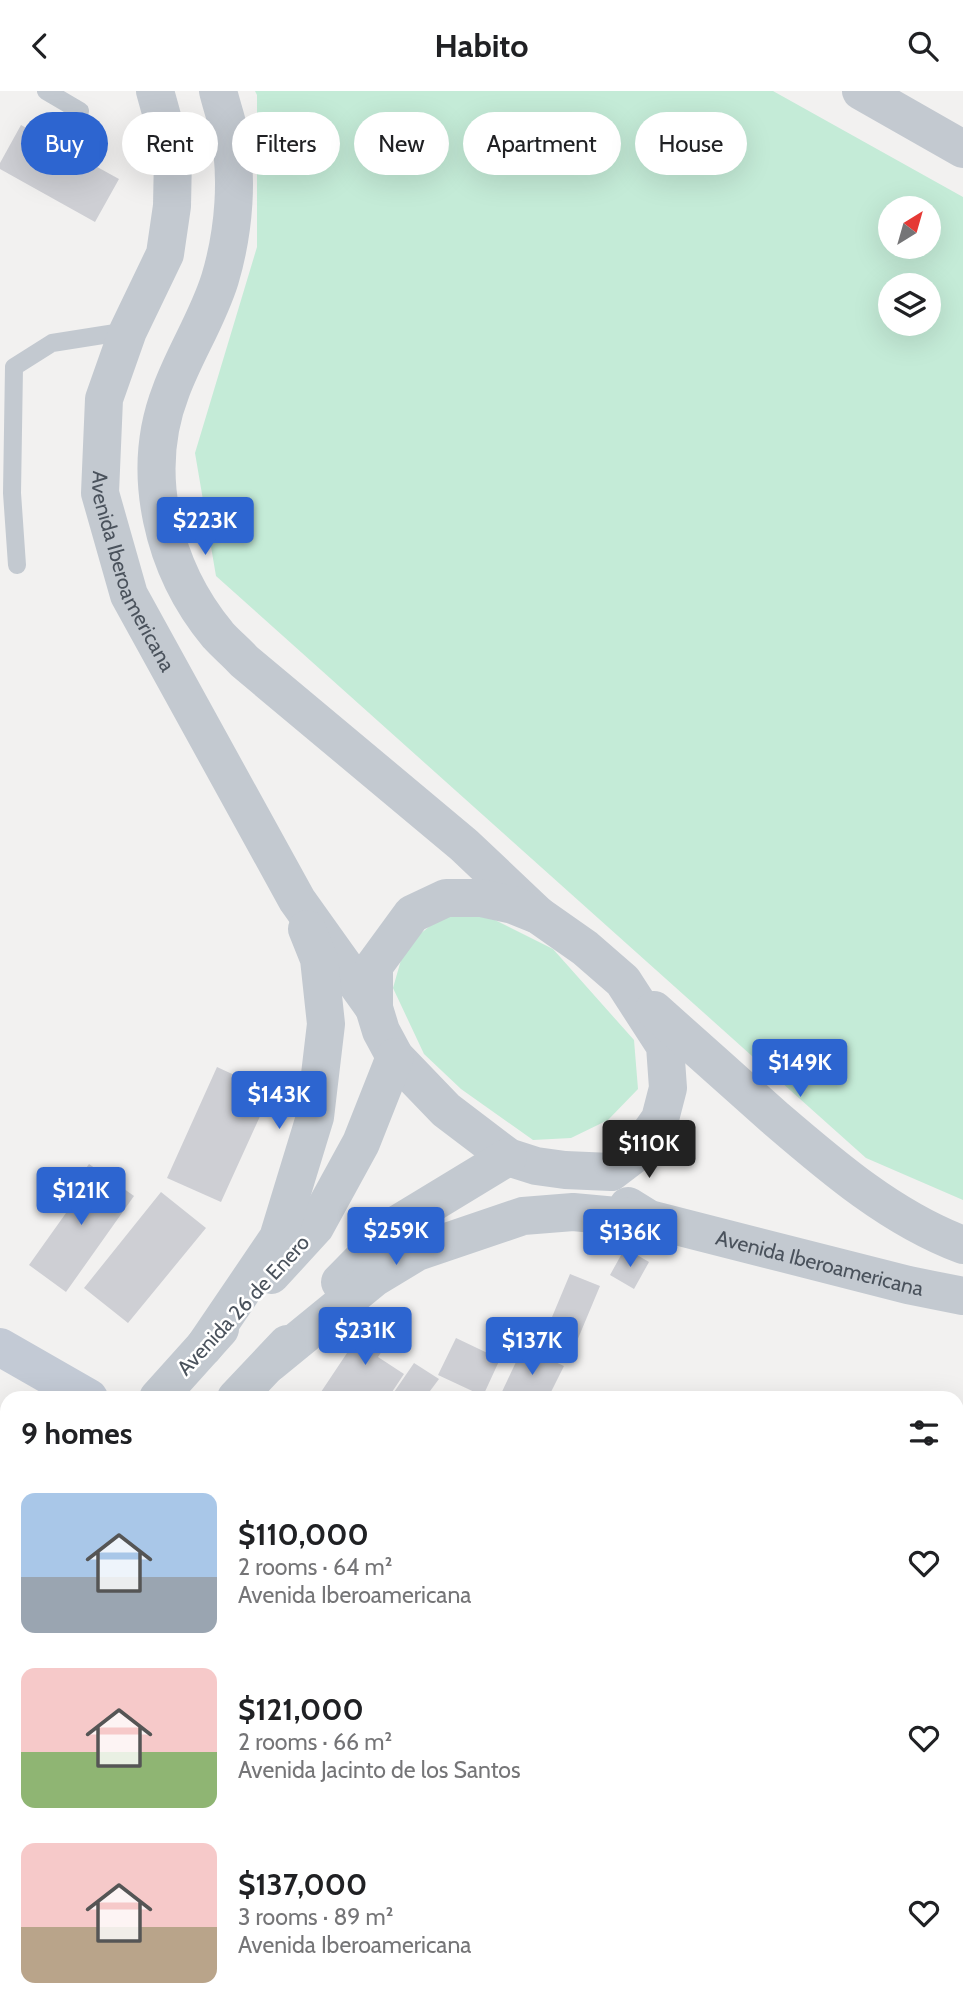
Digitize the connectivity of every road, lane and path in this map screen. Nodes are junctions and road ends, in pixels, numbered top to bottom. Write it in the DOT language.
graph roads {
  1 [pos="46,91"];
  2 [pos="155,91"];
  3 [pos="218,91"];
  4 [pos="861,91"];
  5 [pos="80,111"];
  6 [pos="963,149"];
  7 [pos="128,331"];
  8 [pos="17,565"];
  9 [pos="297,900"];
  10 [pos="538,915"];
  11 [pos="623,981"];
  12 [pos="374,1008"];
  13 [pos="395,1057"];
  14 [pos="508,1157"];
  15 [pos="565,1170"];
  16 [pos="649,1219"];
  17 [pos="963,1245"];
  18 [pos="963,1296"];
  19 [pos="0,1347"];
  20 [pos="204,1347"];
  21 [pos="270,1363"];
  22 [pos="77,1391"];
  23 [pos="164,1391"];
  24 [pos="243,1391"];
  1 -- 5 [label="lane"];
  2 -- 7 [label="street, Avenida Iberoamericana"];
  3 -- 10 [label="street, Avenida Iberoamericana"];
  4 -- 6 [label="street"];
  7 -- 8 [label="lane"];
  7 -- 9 [label="street, Avenida Iberoamericana"];
  9 -- 12 [label="street, Avenida Iberoamericana"];
  9 -- 20 [label="street"];
  10 -- 11 [label="street"];
  10 -- 12 [label="street"];
  11 -- 15 [label="street"];
  11 -- 17 [label="street"];
  12 -- 13 [label="street"];
  13 -- 14 [label="street"];
  13 -- 20 [label="street, Avenida 26 de Enero"];
  14 -- 15 [label="street"];
  14 -- 21 [label="street"];
  15 -- 16 [label="street, Avenida Iberoamericana"];
  16 -- 18 [label="street, Avenida Iberoamericana"];
  16 -- 21 [label="street"];
  19 -- 22 [label="main road"];
  20 -- 23 [label="street, Avenida 26 de Enero"];
  21 -- 24 [label="street"];
}
